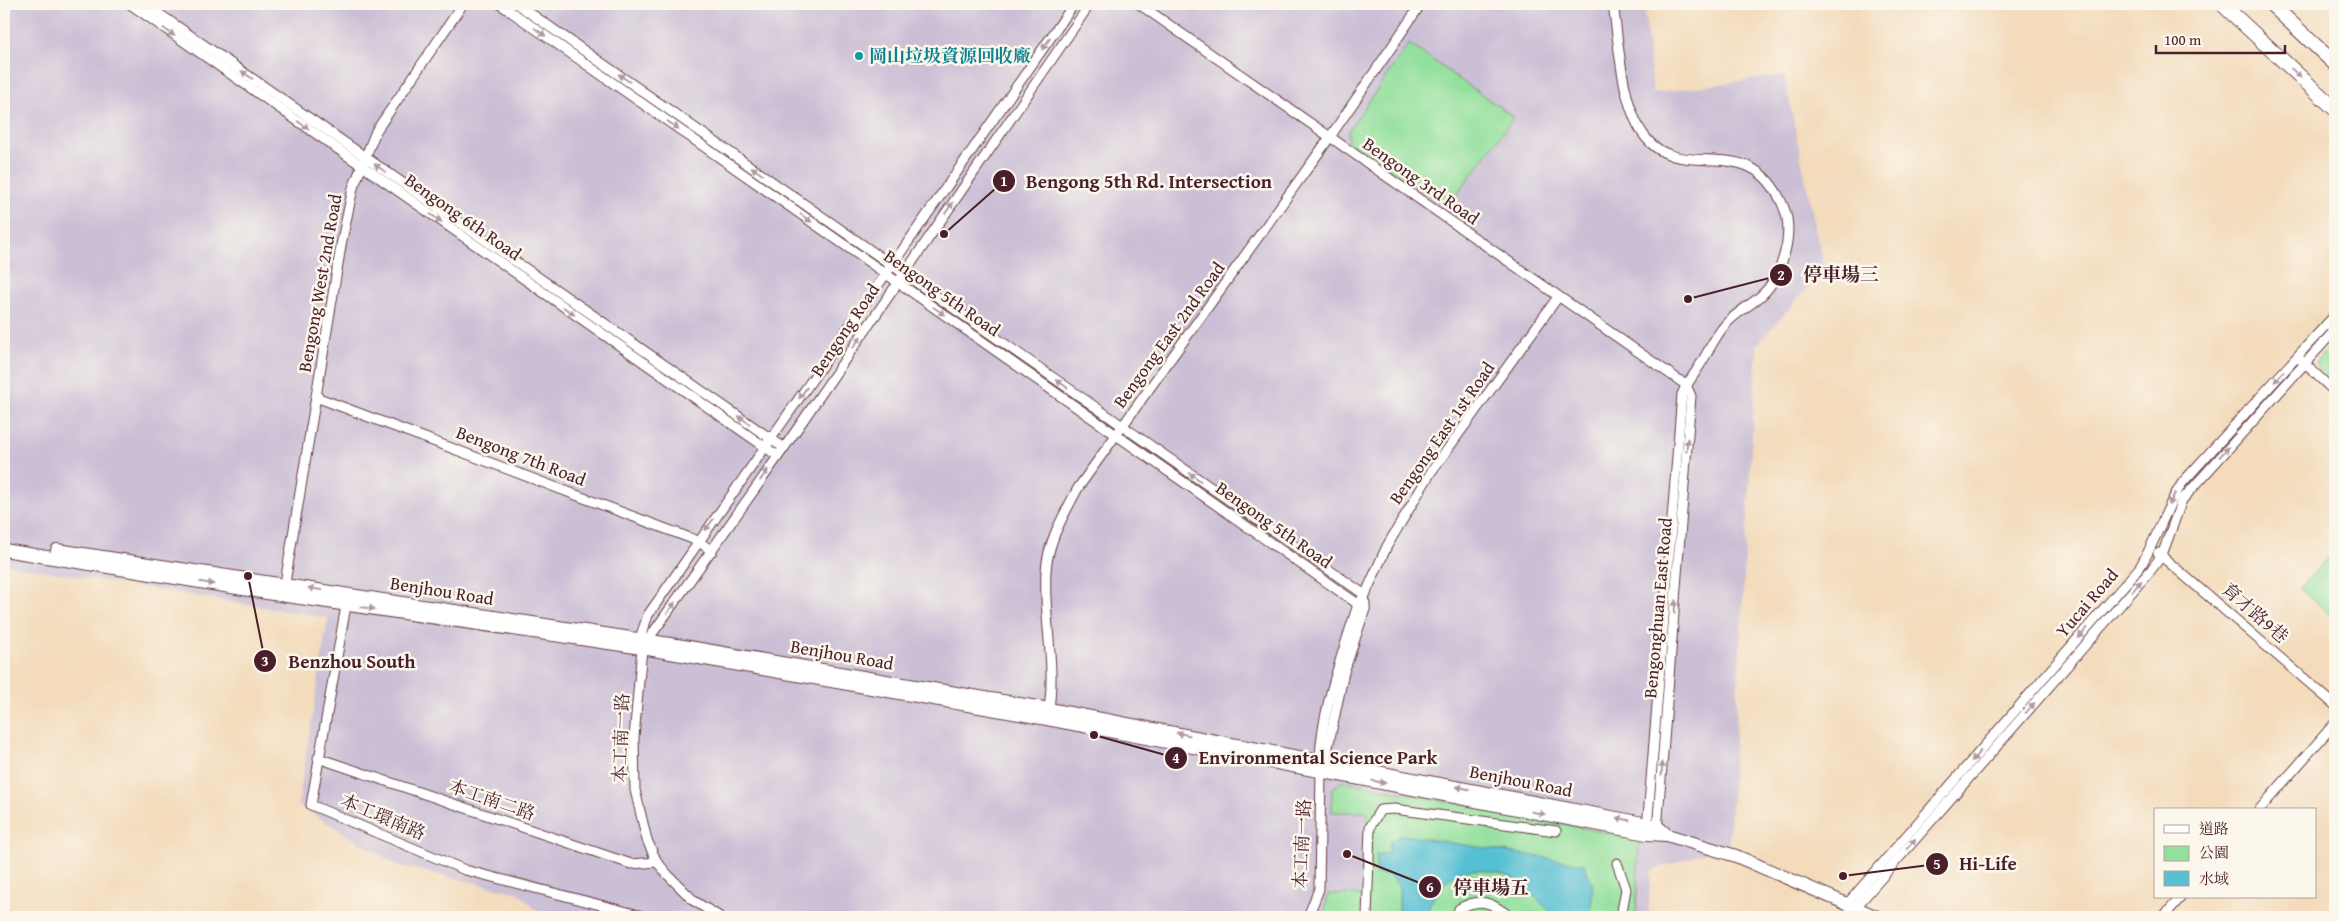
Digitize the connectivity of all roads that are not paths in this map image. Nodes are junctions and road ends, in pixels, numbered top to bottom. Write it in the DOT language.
graph roads {
  1 [pos="130,4"];
  2 [pos="145,4"];
  3 [pos="463,4"];
  4 [pos="500,4"];
  5 [pos="517,4"];
  6 [pos="1074,4"];
  7 [pos="1090,4"];
  8 [pos="1139,4"];
  9 [pos="1421,4"];
  10 [pos="1613,4"];
  11 [pos="2222,4"];
  12 [pos="2271,4"];
  13 [pos="2335,64"];
  14 [pos="2335,109"];
  15 [pos="1330,137"];
  16 [pos="364,162"];
  17 [pos="892,266"];
  18 [pos="904,273"];
  19 [pos="886,274"];
  20 [pos="898,282"];
  21 [pos="1558,297"];
  22 [pos="2335,315"];
  23 [pos="2335,330"];
  24 [pos="2298,356"];
  25 [pos="2305,364"];
  26 [pos="1686,386"];
  27 [pos="2335,392"];
  28 [pos="316,397"];
  29 [pos="1123,427"];
  30 [pos="1117,435"];
  31 [pos="771,439"];
  32 [pos="765,447"];
  33 [pos="784,448"];
  34 [pos="778,456"];
  35 [pos="698,541"];
  36 [pos="4,542"];
  37 [pos="4,550"];
  38 [pos="2151,550"];
  39 [pos="712,551"];
  40 [pos="2162,555"];
  41 [pos="283,590"];
  42 [pos="1365,595"];
  43 [pos="347,599"];
  44 [pos="1362,606"];
  45 [pos="644,642"];
  46 [pos="2335,704"];
  47 [pos="1048,714"];
  48 [pos="2335,723"];
  49 [pos="318,758"];
  50 [pos="1322,764"];
  51 [pos="2260,808"];
  52 [pos="1556,831"];
  53 [pos="1655,831"];
  54 [pos="657,862"];
  55 [pos="1617,863"];
  56 [pos="2180,898"];
  57 [pos="1852,905"];
  58 [pos="647,917"];
  59 [pos="720,917"];
  60 [pos="1308,917"];
  61 [pos="1367,917"];
  62 [pos="1457,917"];
  63 [pos="1510,917"];
  64 [pos="1621,917"];
  65 [pos="1877,917"];
  66 [pos="2163,917"];
  1 -- 16 [label="street, Bengong 6th Road, one-way"];
  16 -- 2 [label="street, Bengong 6th Road, one-way"];
  3 -- 16 [label="street, Bengong West 2nd Road"];
  4 -- 19 [label="street, Bengong 5th Road, one-way"];
  17 -- 5 [label="street, Bengong 5th Road, one-way"];
  6 -- 17 [label="street, Bengong Road, one-way"];
  18 -- 7 [label="street, Bengong Road, one-way"];
  8 -- 15 [label="street, Bengong 3rd Road"];
  9 -- 15 [label="street, Bengong East 2nd Road"];
  10 -- 26 [label="street"];
  11 -- 14 [label="main road, one-way"];
  12 -- 13 [label="main road"];
  15 -- 21 [label="street, Bengong 3rd Road"];
  15 -- 29 [label="street, Bengong East 2nd Road"];
  16 -- 28 [label="street, Bengong West 2nd Road"];
  31 -- 16 [label="street, Bengong 6th Road, one-way"];
  16 -- 32 [label="street, Bengong 6th Road, one-way"];
  17 -- 18 [label="street, Bengong 5th Road"];
  17 -- 19 [label="street, Bengong Road"];
  18 -- 20 [label="street, Bengong Road"];
  29 -- 18 [label="street, Bengong 5th Road, one-way"];
  19 -- 20 [label="street, Bengong 5th Road"];
  19 -- 31 [label="street, Bengong Road, one-way"];
  20 -- 30 [label="street, Bengong 5th Road, one-way"];
  33 -- 20 [label="street, Bengong Road, one-way"];
  21 -- 26 [label="street, Bengong 3rd Road"];
  21 -- 42 [label="street, Bengong East 1st Road"];
  22 -- 24 [label="street, Yucai Road"];
  23 -- 25 [label="street, Yucai Road"];
  24 -- 25 [label="street"];
  24 -- 38 [label="street, Yucai Road, one-way"];
  25 -- 27 [label="street"];
  40 -- 25 [label="street, Yucai Road, one-way"];
  26 -- 53 [label="street, Bengonghuan East Road"];
  28 -- 35 [label="street, Bengong 7th Road"];
  28 -- 41 [label="street, Bengong West 2nd Road"];
  29 -- 30 [label="street, Bengong East 2nd Road"];
  42 -- 29 [label="street, Bengong 5th Road, one-way"];
  30 -- 44 [label="street, Bengong 5th Road"];
  30 -- 47 [label="street, Bengong East 2nd Road"];
  31 -- 32 [label="street, Bengong Road"];
  31 -- 33 [label="street, Bengong 6th Road"];
  32 -- 34 [label="street, Bengong 6th Road"];
  32 -- 35 [label="street, Bengong Road, one-way"];
  33 -- 34 [label="street, Bengong Road"];
  39 -- 34 [label="street, Bengong Road, one-way"];
  35 -- 39 [label="street, Bengong 7th Road"];
  35 -- 45 [label="street, Bengong Road"];
  36 -- 41 [label="main road, Benjhou Road"];
  37 -- 41 [label="main road, Benjhou Road, one-way"];
  38 -- 40 [label="street, 育才路9巷"];
  38 -- 57 [label="street, Yucai Road, one-way"];
  45 -- 39 [label="street, Bengong Road, one-way"];
  40 -- 46 [label="street, 育才路9巷"];
  57 -- 40 [label="street, Yucai Road, one-way"];
  41 -- 43 [label="main road, Benjhou Road"];
  42 -- 44 [label="street, Bengong East 1st Road"];
  43 -- 45 [label="main road, Benjhou Road"];
  43 -- 49 [label="street, 本工環南路"];
  44 -- 50 [label="street, Bengong East 1st Road"];
  45 -- 47 [label="main road, Benjhou Road"];
  45 -- 54 [label="street, 本工南一路"];
  47 -- 50 [label="main road, Benjhou Road"];
  48 -- 51 [label="street"];
  49 -- 54 [label="street, 本工南二路"];
  49 -- 58 [label="street, 本工環南路"];
  50 -- 53 [label="main road, Benjhou Road"];
  50 -- 60 [label="street, 本工南一路"];
  52 -- 61 [label="street"];
  53 -- 57 [label="main road, Benjhou Road"];
  54 -- 59 [label="street, 本工南一路"];
  55 -- 64 [label="street"];
  56 -- 66 [label="street"];
  57 -- 65 [label="main road, Benjhou Road"];
  62 -- 63 [label="street"];
}
